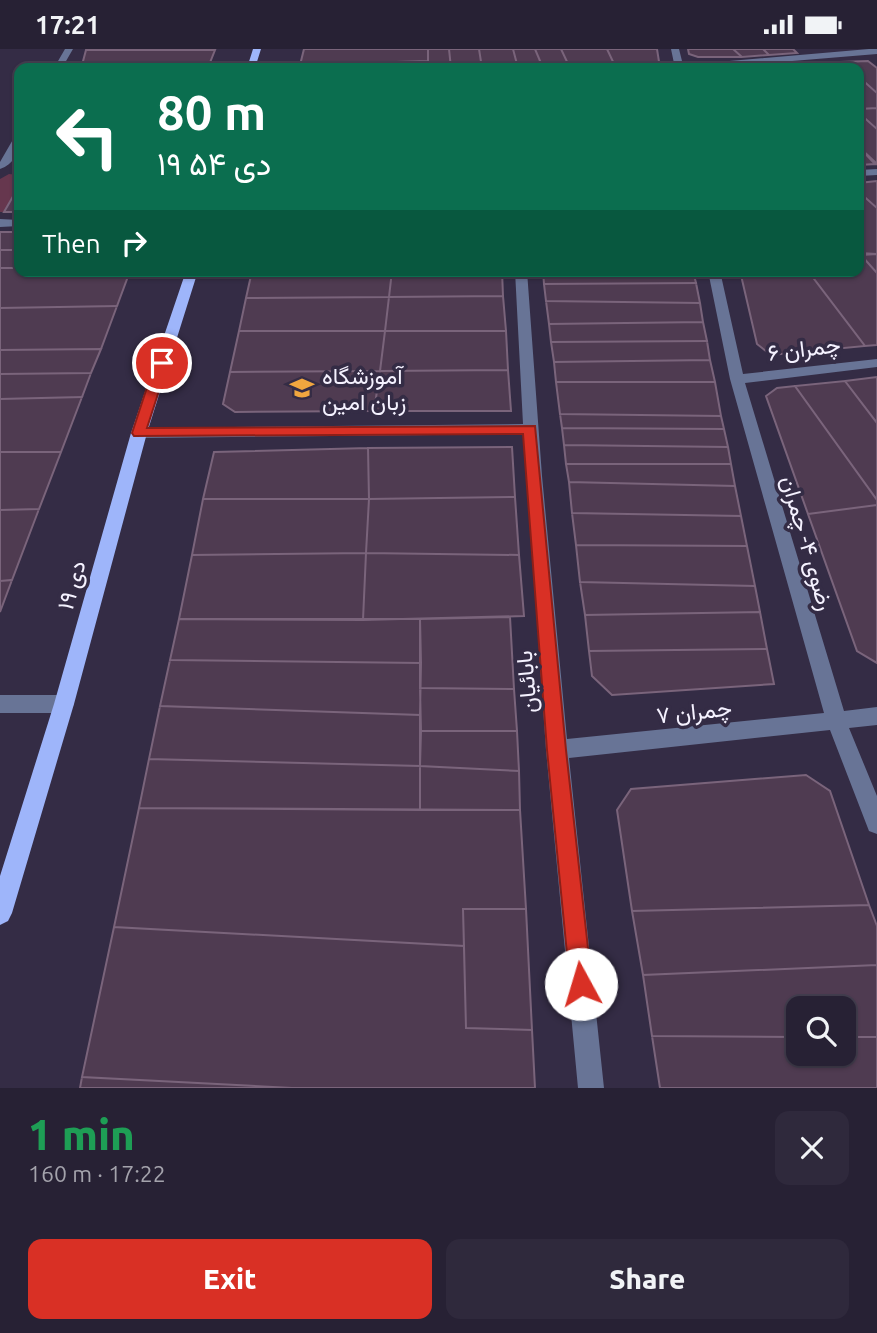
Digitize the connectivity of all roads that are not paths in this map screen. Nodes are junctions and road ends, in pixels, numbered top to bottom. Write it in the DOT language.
graph roads {
  1 [pos="877,51"];
  2 [pos="737,63"];
  3 [pos="14,148"];
  4 [pos="0,166"];
  5 [pos="190,277"];
  6 [pos="521,277"];
  7 [pos="715,277"];
  8 [pos="877,363"];
  9 [pos="737,379"];
  10 [pos="530,429"];
  11 [pos="139,433"];
  12 [pos="0,704"];
  13 [pos="64,704"];
  14 [pos="877,716"];
  15 [pos="837,722"];
  16 [pos="556,750"];
  17 [pos="877,823"];
  18 [pos="0,913"];
  19 [pos="591,1088"];
  1 -- 2 [label="street"];
  3 -- 4 [label="street"];
  5 -- 11 [label="main road, ۱۹ دی"];
  6 -- 10 [label="street, بابائیان"];
  7 -- 9 [label="street, رضوی ۴- چمران"];
  8 -- 9 [label="street, چمران ۶"];
  9 -- 15 [label="street, رضوی ۴- چمران"];
  10 -- 11 [label="street"];
  10 -- 16 [label="street, بابائیان"];
  11 -- 13 [label="main road, ۱۹ دی"];
  12 -- 13 [label="street"];
  13 -- 18 [label="main road, ۱۹ دی"];
  14 -- 15 [label="street, چمران ۷"];
  15 -- 16 [label="street, چمران ۷"];
  15 -- 17 [label="street, رضوی ۴- چمران"];
  16 -- 19 [label="street, بابائیان"];
}
